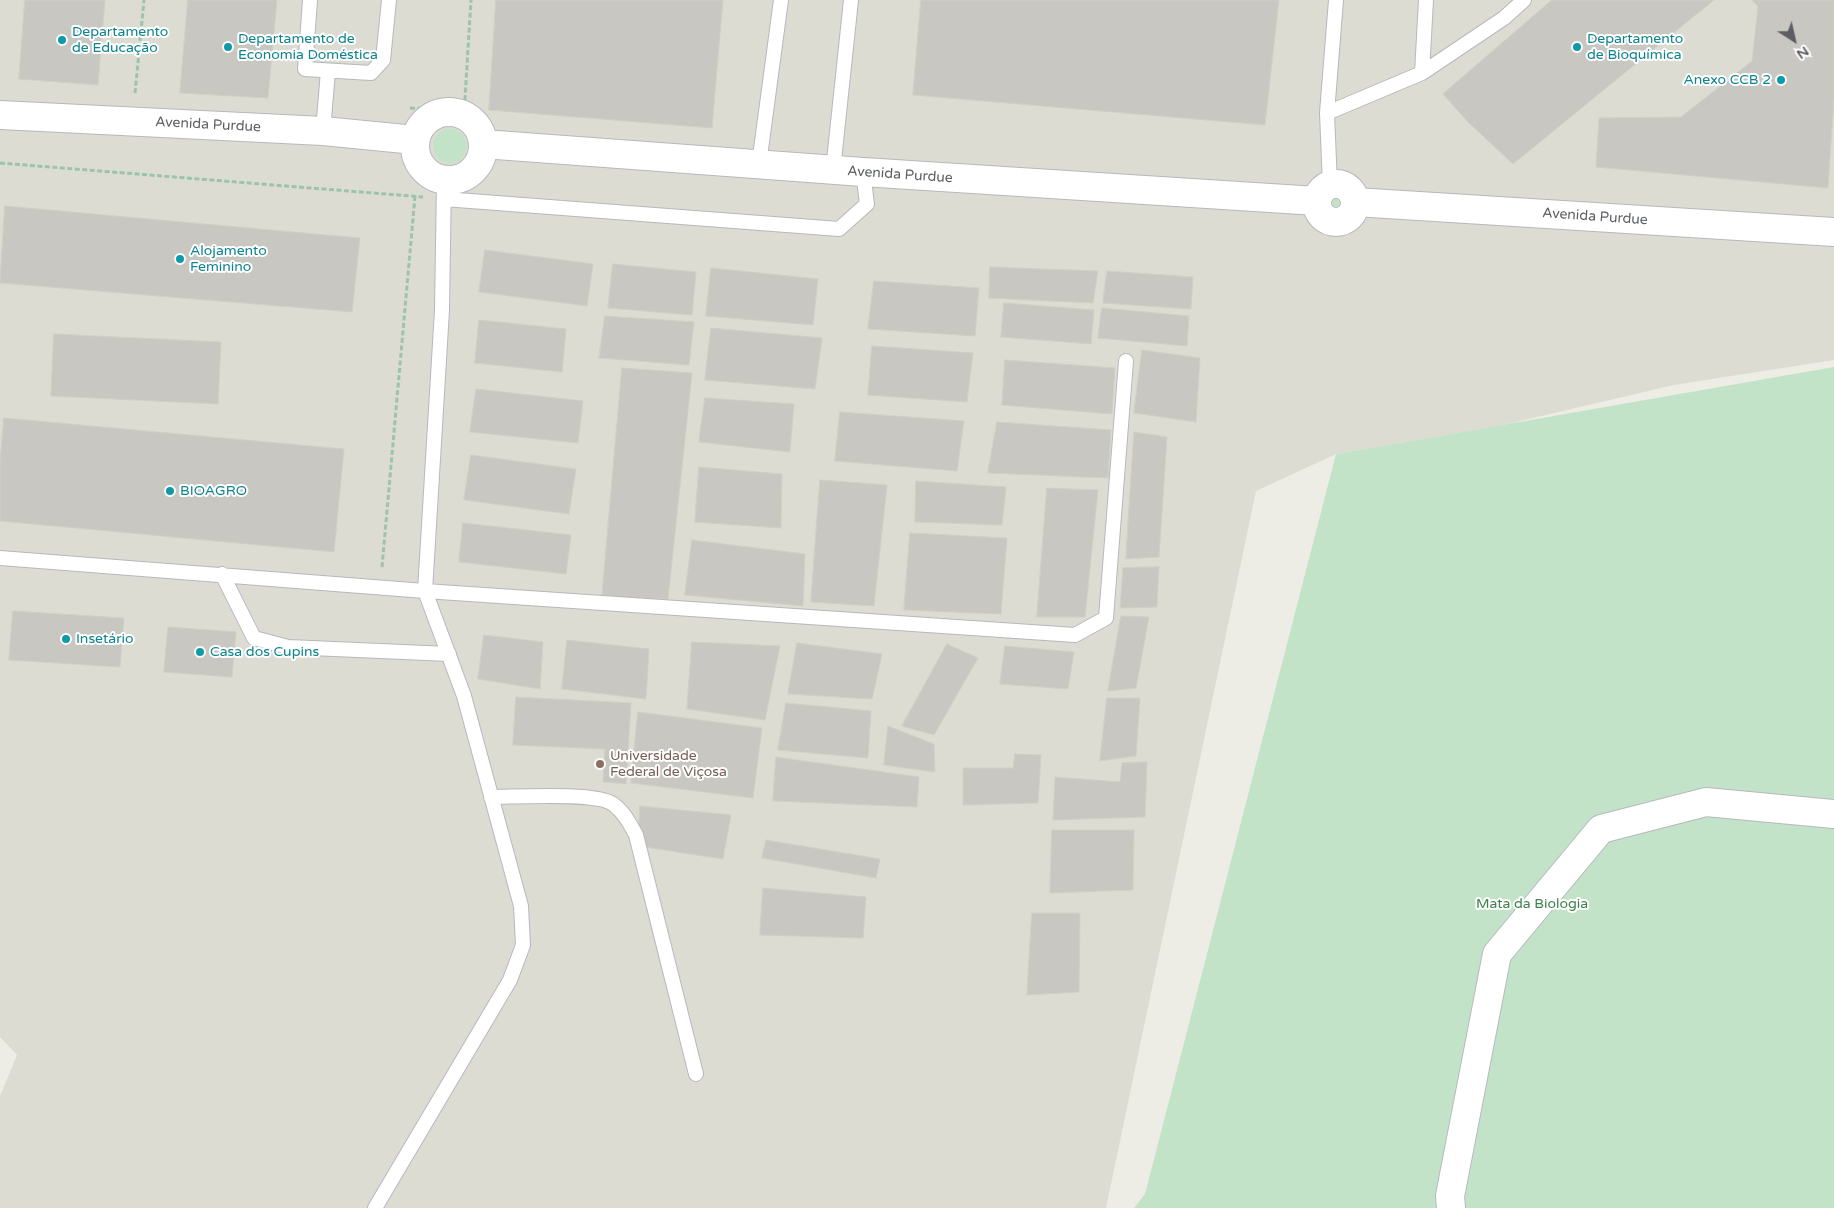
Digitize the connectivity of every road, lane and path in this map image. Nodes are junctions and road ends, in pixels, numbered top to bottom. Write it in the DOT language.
graph roads {
  1 [pos="144,0"];
  2 [pos="310,0"];
  3 [pos="389,0"];
  4 [pos="471,0"];
  5 [pos="780,0"];
  6 [pos="851,0"];
  7 [pos="1336,0"];
  8 [pos="1426,0"];
  9 [pos="1524,0"];
  10 [pos="328,71"];
  11 [pos="1422,72"];
  12 [pos="1327,113"];
  13 [pos="0,115"];
  14 [pos="464,115"];
  15 [pos="132,121"];
  16 [pos="323,131"];
  17 [pos="415,140"];
  18 [pos="483,144"];
  19 [pos="0,164"];
  20 [pos="759,164"];
  21 [pos="833,170"];
  22 [pos="863,172"];
  23 [pos="444,189"];
  24 [pos="1324,193"];
  25 [pos="415,196"];
  26 [pos="1834,232"];
  27 [pos="1126,361"];
  28 [pos="0,558"];
  29 [pos="222,574"];
  30 [pos="381,587"];
  31 [pos="425,591"];
  32 [pos="449,654"];
  33 [pos="491,797"];
  34 [pos="1834,814"];
  35 [pos="696,1074"];
  36 [pos="376,1208"];
  37 [pos="1451,1208"];
  1 -- 15 [label="path"];
  2 -- 10 [label="lane"];
  3 -- 10 [label="lane"];
  4 -- 14 [label="path"];
  5 -- 20 [label="lane"];
  6 -- 21 [label="lane"];
  7 -- 12 [label="lane"];
  8 -- 11 [label="lane"];
  9 -- 11 [label="lane"];
  10 -- 16 [label="lane"];
  11 -- 12 [label="lane"];
  12 -- 24 [label="lane"];
  13 -- 15 [label="street, Avenida Purdue"];
  14 -- 17 [label="street"];
  14 -- 18 [label="street"];
  15 -- 16 [label="street, Avenida Purdue"];
  16 -- 17 [label="street, Avenida Purdue"];
  17 -- 23 [label="street"];
  18 -- 20 [label="street, Avenida Purdue"];
  18 -- 23 [label="street"];
  19 -- 25 [label="path"];
  20 -- 21 [label="street, Avenida Purdue"];
  21 -- 22 [label="street, Avenida Purdue"];
  22 -- 23 [label="lane"];
  22 -- 24 [label="street, Avenida Purdue"];
  23 -- 25 [label="path"];
  23 -- 31 [label="lane"];
  24 -- 26 [label="street, Avenida Purdue"];
  25 -- 30 [label="path"];
  27 -- 31 [label="lane"];
  28 -- 29 [label="lane"];
  29 -- 30 [label="lane"];
  29 -- 32 [label="lane"];
  30 -- 31 [label="lane"];
  31 -- 32 [label="lane"];
  32 -- 33 [label="lane"];
  33 -- 35 [label="lane"];
  33 -- 36 [label="lane"];
  34 -- 37 [label="street"];
}
